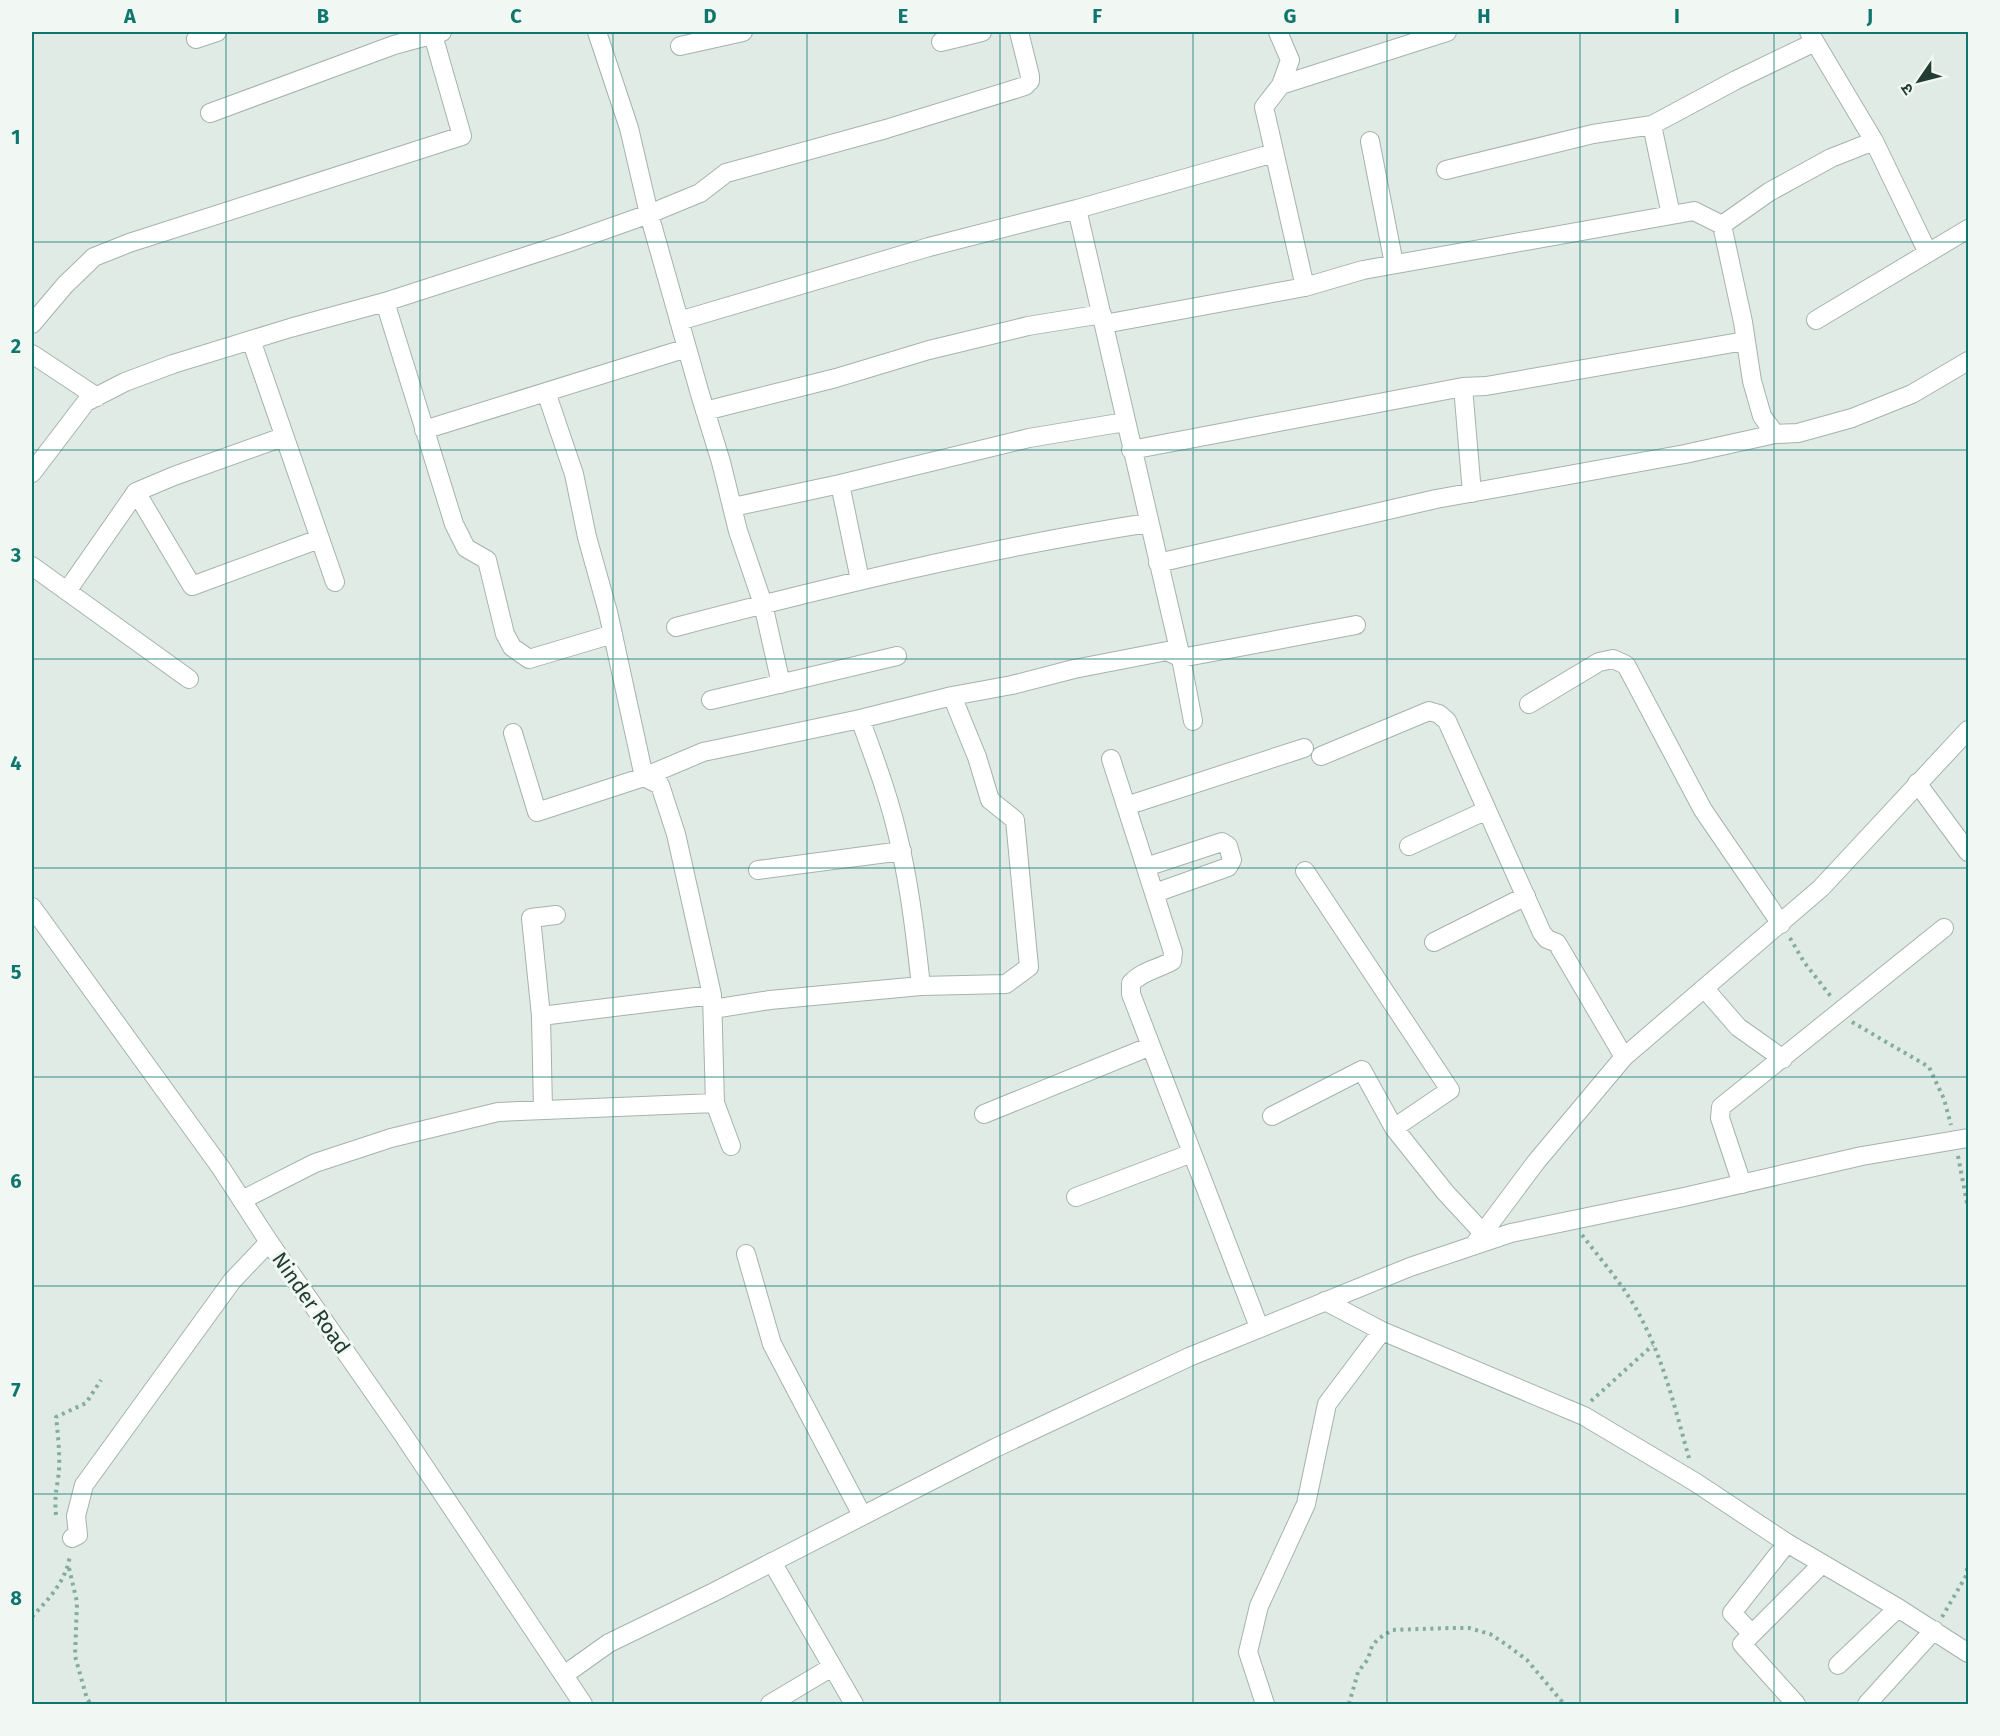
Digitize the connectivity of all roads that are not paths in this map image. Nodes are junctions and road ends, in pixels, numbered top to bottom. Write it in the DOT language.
graph roads {
  1 [pos="218,32"];
  2 [pos="597,32"];
  3 [pos="743,32"];
  4 [pos="982,32"];
  5 [pos="1019,32"];
  6 [pos="1278,32"];
  7 [pos="1447,32"];
  8 [pos="438,33"];
  9 [pos="1812,37"];
  10 [pos="392,38"];
  11 [pos="195,39"];
  12 [pos="941,42"];
  13 [pos="680,46"];
  14 [pos="1281,85"];
  15 [pos="210,113"];
  16 [pos="1652,125"];
  17 [pos="1370,141"];
  18 [pos="1874,141"];
  19 [pos="1274,153"];
  20 [pos="1446,170"];
  21 [pos="1077,208"];
  22 [pos="649,214"];
  23 [pos="1671,215"];
  24 [pos="1722,225"];
  25 [pos="1968,229"];
  26 [pos="1929,253"];
  27 [pos="1394,264"];
  28 [pos="1305,287"];
  29 [pos="385,302"];
  30 [pos="1103,319"];
  31 [pos="1816,320"];
  32 [pos="679,321"];
  33 [pos="32,324"];
  34 [pos="251,340"];
  35 [pos="1745,341"];
  36 [pos="687,348"];
  37 [pos="32,354"];
  38 [pos="1968,361"];
  39 [pos="1463,387"];
  40 [pos="546,392"];
  41 [pos="96,397"];
  42 [pos="705,411"];
  43 [pos="1125,422"];
  44 [pos="424,430"];
  45 [pos="1775,434"];
  46 [pos="283,437"];
  47 [pos="1131,450"];
  48 [pos="32,473"];
  49 [pos="840,484"];
  50 [pos="136,492"];
  51 [pos="1472,493"];
  52 [pos="732,507"];
  53 [pos="1149,523"];
  54 [pos="319,539"];
  55 [pos="1158,563"];
  56 [pos="32,566"];
  57 [pos="860,580"];
  58 [pos="335,582"];
  59 [pos="67,591"];
  60 [pos="763,604"];
  61 [pos="1356,625"];
  62 [pos="676,627"];
  63 [pos="613,634"];
  64 [pos="897,656"];
  65 [pos="1181,658"];
  66 [pos="189,679"];
  67 [pos="781,684"];
  68 [pos="952,696"];
  69 [pos="711,700"];
  70 [pos="1529,704"];
  71 [pos="860,719"];
  72 [pos="1193,721"];
  73 [pos="1968,730"];
  74 [pos="513,733"];
  75 [pos="1304,748"];
  76 [pos="1321,756"];
  77 [pos="1111,759"];
  78 [pos="644,777"];
  79 [pos="1917,783"];
  80 [pos="1126,806"];
  81 [pos="1487,810"];
  82 [pos="1409,846"];
  83 [pos="902,851"];
  84 [pos="1968,852"];
  85 [pos="1146,867"];
  86 [pos="758,870"];
  87 [pos="1305,871"];
  88 [pos="1155,893"];
  89 [pos="1526,896"];
  90 [pos="32,907"];
  91 [pos="556,915"];
  92 [pos="1781,924"];
  93 [pos="1944,928"];
  94 [pos="1434,942"];
  95 [pos="921,986"];
  96 [pos="1705,989"];
  97 [pos="712,1002"];
  98 [pos="541,1016"];
  99 [pos="1151,1046"];
  100 [pos="1624,1057"];
  101 [pos="1783,1059"];
  102 [pos="715,1103"];
  103 [pos="543,1109"];
  104 [pos="984,1114"];
  105 [pos="1272,1116"];
  106 [pos="1395,1128"];
  107 [pos="1962,1139"];
  108 [pos="731,1146"];
  109 [pos="1192,1153"];
  110 [pos="1742,1184"];
  111 [pos="1076,1197"];
  112 [pos="242,1200"];
  113 [pos="1479,1239"];
  114 [pos="269,1242"];
  115 [pos="746,1254"];
  116 [pos="1325,1301"];
  117 [pos="1259,1327"];
  118 [pos="1382,1331"];
  119 [pos="862,1515"];
  120 [pos="72,1538"];
  121 [pos="1787,1543"];
  122 [pos="772,1562"];
  123 [pos="1822,1564"];
  124 [pos="1898,1608"];
  125 [pos="1934,1630"];
  126 [pos="1752,1634"];
  127 [pos="1968,1653"];
  128 [pos="1838,1665"];
  129 [pos="832,1667"];
  130 [pos="564,1675"];
  131 [pos="583,1704"];
  132 [pos="770,1704"];
  133 [pos="854,1704"];
  134 [pos="1264,1704"];
  135 [pos="1796,1704"];
  136 [pos="1868,1704"];
  1 -- 11 [label="street"];
  2 -- 22 [label="street"];
  3 -- 13 [label="street"];
  4 -- 12 [label="street"];
  5 -- 22 [label="street"];
  6 -- 14 [label="street"];
  7 -- 14 [label="street"];
  8 -- 10 [label="street"];
  8 -- 33 [label="street"];
  9 -- 16 [label="street"];
  9 -- 18 [label="street"];
  10 -- 15 [label="street"];
  14 -- 19 [label="street"];
  16 -- 20 [label="street"];
  16 -- 23 [label="street"];
  17 -- 27 [label="street"];
  18 -- 24 [label="street"];
  18 -- 26 [label="street"];
  19 -- 21 [label="street"];
  19 -- 28 [label="street"];
  21 -- 30 [label="street"];
  21 -- 32 [label="street"];
  22 -- 29 [label="street"];
  22 -- 32 [label="street"];
  23 -- 24 [label="street"];
  23 -- 27 [label="street"];
  24 -- 35 [label="street"];
  25 -- 26 [label="street"];
  26 -- 31 [label="street"];
  27 -- 28 [label="street"];
  28 -- 30 [label="street"];
  29 -- 34 [label="street"];
  29 -- 44 [label="street"];
  30 -- 42 [label="street"];
  30 -- 43 [label="street"];
  32 -- 36 [label="street"];
  34 -- 41 [label="street"];
  34 -- 46 [label="street"];
  35 -- 39 [label="street"];
  35 -- 45 [label="street"];
  36 -- 40 [label="street"];
  36 -- 42 [label="street"];
  37 -- 41 [label="street"];
  38 -- 45 [label="street"];
  39 -- 47 [label="street"];
  39 -- 51 [label="street"];
  40 -- 44 [label="street"];
  40 -- 63 [label="street"];
  41 -- 48 [label="street"];
  42 -- 52 [label="street"];
  43 -- 47 [label="street"];
  43 -- 49 [label="street"];
  44 -- 63 [label="street"];
  45 -- 51 [label="street"];
  46 -- 50 [label="street"];
  46 -- 54 [label="street"];
  47 -- 53 [label="street"];
  49 -- 52 [label="street"];
  49 -- 57 [label="street"];
  50 -- 54 [label="street"];
  50 -- 59 [label="street"];
  51 -- 55 [label="street"];
  52 -- 60 [label="street"];
  53 -- 55 [label="street"];
  53 -- 57 [label="street"];
  54 -- 58 [label="street"];
  55 -- 65 [label="street"];
  56 -- 59 [label="street"];
  57 -- 60 [label="street"];
  59 -- 66 [label="street"];
  60 -- 62 [label="street"];
  60 -- 67 [label="street"];
  61 -- 65 [label="street"];
  63 -- 78 [label="street"];
  64 -- 67 [label="street"];
  65 -- 68 [label="street"];
  65 -- 72 [label="street"];
  67 -- 69 [label="street"];
  68 -- 71 [label="street"];
  68 -- 95 [label="street"];
  70 -- 92 [label="street"];
  71 -- 78 [label="street"];
  71 -- 83 [label="street"];
  73 -- 79 [label="street"];
  74 -- 78 [label="street"];
  75 -- 80 [label="street"];
  76 -- 81 [label="street"];
  77 -- 80 [label="street"];
  78 -- 97 [label="street"];
  79 -- 84 [label="street"];
  79 -- 92 [label="street"];
  80 -- 85 [label="street"];
  81 -- 82 [label="street"];
  81 -- 89 [label="street"];
  83 -- 86 [label="street"];
  83 -- 95 [label="street"];
  85 -- 88 [label="street"];
  85 -- 88 [label="street"];
  87 -- 106 [label="street"];
  88 -- 99 [label="street"];
  89 -- 94 [label="street"];
  89 -- 100 [label="street"];
  90 -- 112 [label="street, Ninder Road"];
  91 -- 98 [label="street"];
  92 -- 96 [label="street"];
  93 -- 101 [label="street"];
  95 -- 97 [label="street"];
  96 -- 100 [label="street"];
  96 -- 101 [label="street"];
  97 -- 98 [label="street"];
  97 -- 102 [label="street"];
  98 -- 103 [label="street"];
  99 -- 104 [label="street"];
  99 -- 109 [label="street"];
  100 -- 113 [label="street"];
  101 -- 110 [label="street"];
  102 -- 103 [label="street"];
  102 -- 108 [label="street"];
  103 -- 112 [label="street"];
  105 -- 106 [label="street"];
  106 -- 113 [label="street"];
  107 -- 110 [label="street"];
  109 -- 111 [label="street"];
  109 -- 117 [label="street"];
  110 -- 113 [label="street"];
  112 -- 114 [label="street, Ninder Road"];
  113 -- 116 [label="street"];
  114 -- 120 [label="street"];
  114 -- 130 [label="street, Ninder Road"];
  115 -- 119 [label="street"];
  116 -- 117 [label="street"];
  116 -- 118 [label="street"];
  117 -- 119 [label="street"];
  118 -- 121 [label="street"];
  118 -- 134 [label="street"];
  119 -- 122 [label="street"];
  121 -- 123 [label="street"];
  121 -- 126 [label="street"];
  122 -- 129 [label="street"];
  122 -- 130 [label="street"];
  123 -- 124 [label="street"];
  123 -- 126 [label="street"];
  124 -- 125 [label="street"];
  124 -- 128 [label="street"];
  125 -- 127 [label="street"];
  125 -- 136 [label="street"];
  126 -- 135 [label="street"];
  129 -- 132 [label="street"];
  129 -- 133 [label="street"];
  130 -- 131 [label="street, Ninder Road"];
}
